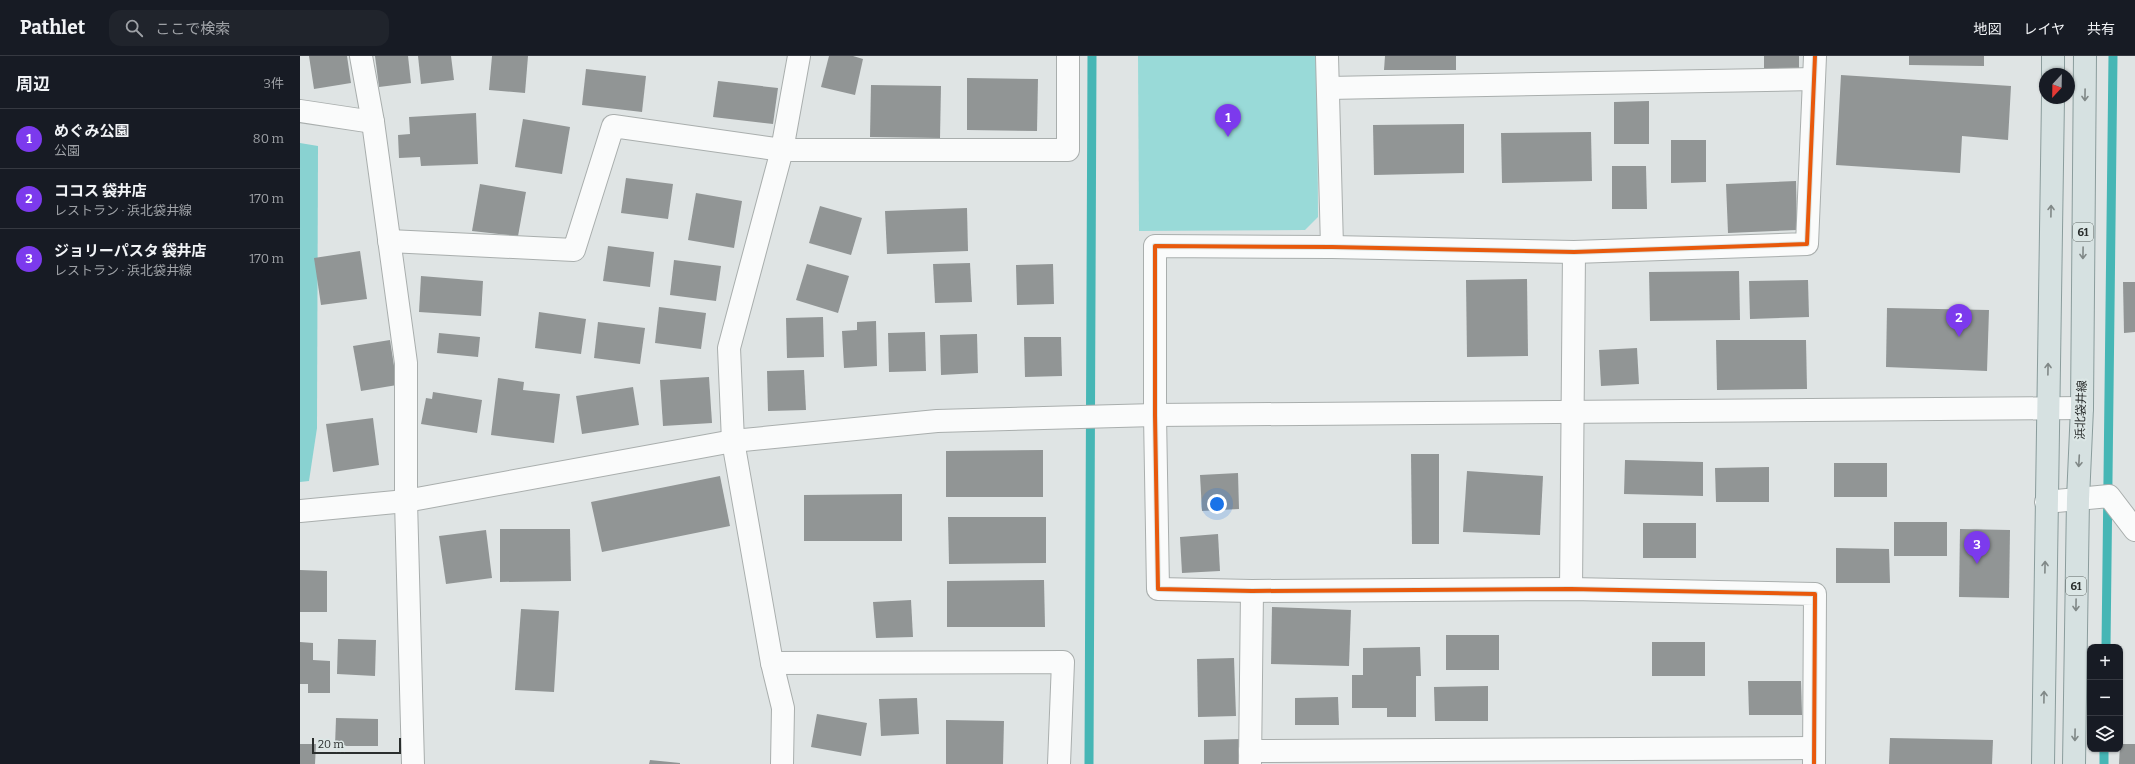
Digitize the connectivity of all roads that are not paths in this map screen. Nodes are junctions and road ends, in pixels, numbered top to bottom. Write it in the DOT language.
graph roads {
  1 [pos="361,56"];
  2 [pos="799,56"];
  3 [pos="1068,56"];
  4 [pos="1327,56"];
  5 [pos="1815,56"];
  6 [pos="2053,56"];
  7 [pos="2085,56"];
  8 [pos="2053,68"];
  9 [pos="1814,79"];
  10 [pos="1328,88"];
  11 [pos="2053,104"];
  12 [pos="300,111"];
  13 [pos="373,122"];
  14 [pos="782,150"];
  15 [pos="389,241"];
  16 [pos="1332,247"];
  17 [pos="1574,252"];
  18 [pos="2047,408"];
  19 [pos="2082,408"];
  20 [pos="1574,411"];
  21 [pos="1155,415"];
  22 [pos="733,441"];
  23 [pos="2078,499"];
  24 [pos="406,501"];
  25 [pos="2046,502"];
  26 [pos="300,511"];
  27 [pos="2135,530"];
  28 [pos="1571,589"];
  29 [pos="1252,591"];
  30 [pos="772,663"];
  31 [pos="1814,756"];
  32 [pos="1250,757"];
  33 [pos="413,764"];
  34 [pos="782,764"];
  35 [pos="1059,764"];
  36 [pos="2043,764"];
  37 [pos="2074,764"];
  1 -- 13 [label="street"];
  2 -- 14 [label="street"];
  3 -- 14 [label="street"];
  4 -- 10 [label="street"];
  5 -- 9 [label="street"];
  6 -- 8 [label="main road"];
  7 -- 19 [label="main road, 浜北袋井線 / 61, one-way"];
  9 -- 10 [label="street"];
  9 -- 17 [label="street"];
  10 -- 16 [label="street"];
  18 -- 11 [label="main road, one-way"];
  12 -- 13 [label="street"];
  13 -- 15 [label="street"];
  14 -- 15 [label="street"];
  14 -- 22 [label="street"];
  15 -- 24 [label="street"];
  16 -- 17 [label="street"];
  16 -- 21 [label="street"];
  17 -- 20 [label="street"];
  18 -- 19 [label="street"];
  18 -- 20 [label="street"];
  18 -- 25 [label="main road"];
  19 -- 23 [label="main road, 浜北袋井線 / 61, one-way"];
  20 -- 21 [label="street"];
  20 -- 28 [label="street"];
  21 -- 22 [label="street"];
  21 -- 29 [label="street"];
  22 -- 24 [label="street"];
  22 -- 30 [label="street"];
  23 -- 25 [label="street"];
  23 -- 27 [label="street"];
  23 -- 37 [label="main road, 浜北袋井線 / 61, one-way"];
  24 -- 26 [label="street"];
  24 -- 33 [label="street"];
  36 -- 25 [label="main road, one-way"];
  28 -- 29 [label="street"];
  28 -- 31 [label="street"];
  29 -- 32 [label="street"];
  30 -- 34 [label="street"];
  30 -- 35 [label="street"];
  31 -- 32 [label="street"];
}
